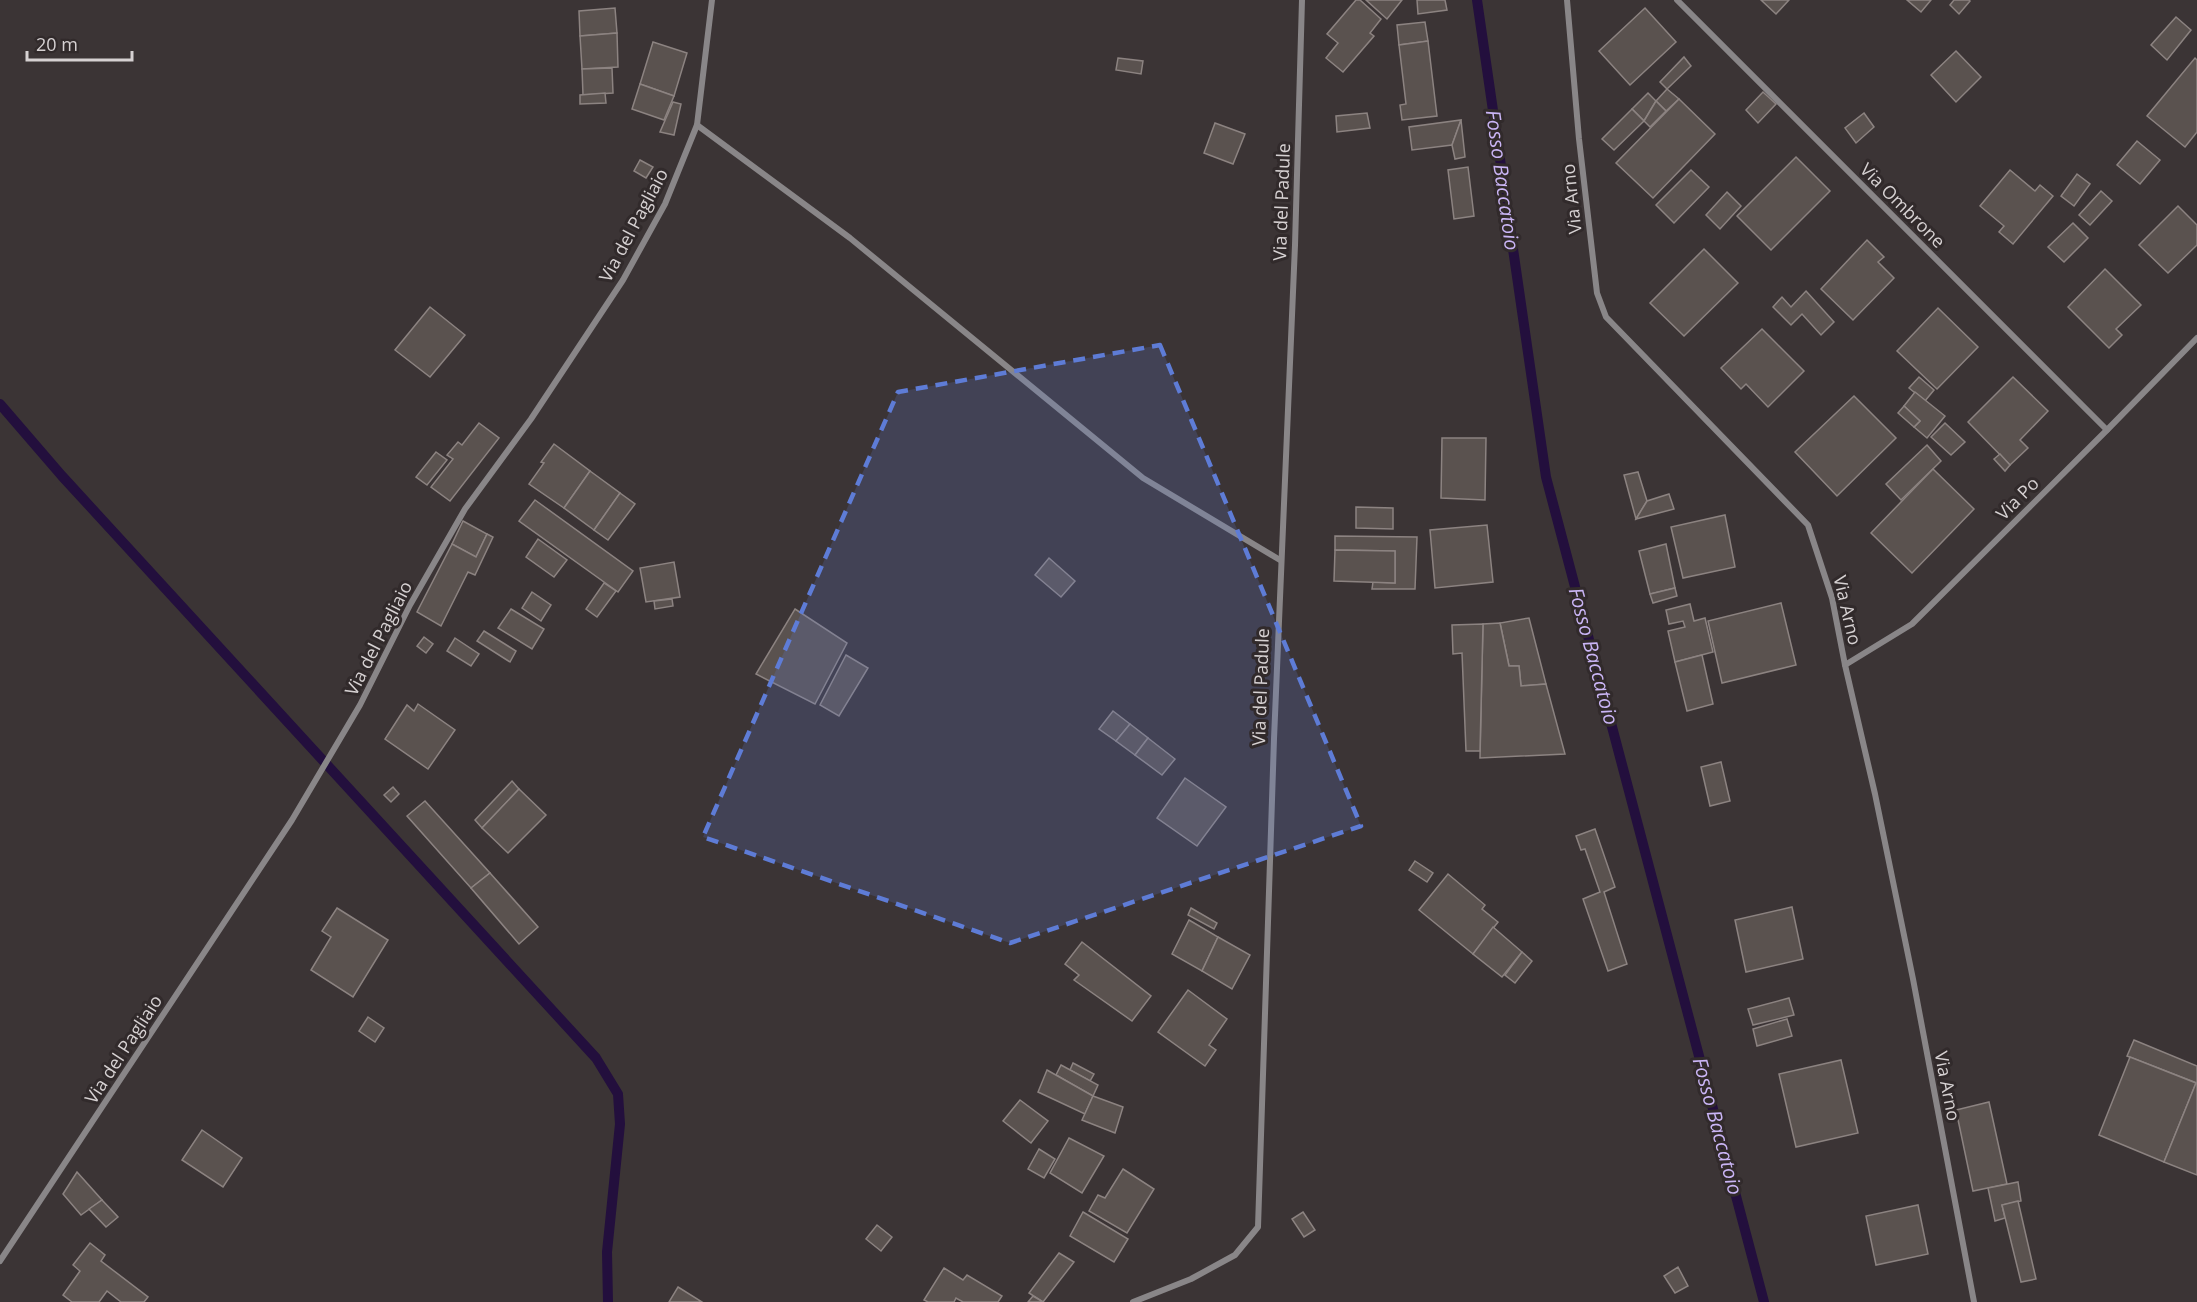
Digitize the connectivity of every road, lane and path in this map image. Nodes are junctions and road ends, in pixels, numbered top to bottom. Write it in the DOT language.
graph roads {
  1 [pos="712,0"];
  2 [pos="1302,0"];
  3 [pos="1567,0"];
  4 [pos="1677,0"];
  5 [pos="697,125"];
  6 [pos="2197,338"];
  7 [pos="2107,430"];
  8 [pos="1280,560"];
  9 [pos="1845,664"];
  10 [pos="0,1261"];
  11 [pos="1133,1302"];
  12 [pos="1974,1302"];
  1 -- 5 [label="street, Via del Pagliaio"];
  2 -- 8 [label="street, Via del Padule"];
  3 -- 9 [label="street, Via Arno"];
  4 -- 7 [label="street, Via Ombrone"];
  5 -- 8 [label="street"];
  5 -- 10 [label="street, Via del Pagliaio"];
  6 -- 7 [label="street, Via Po"];
  7 -- 9 [label="street, Via Po"];
  8 -- 11 [label="street, Via del Padule"];
  9 -- 12 [label="street, Via Arno"];
}
